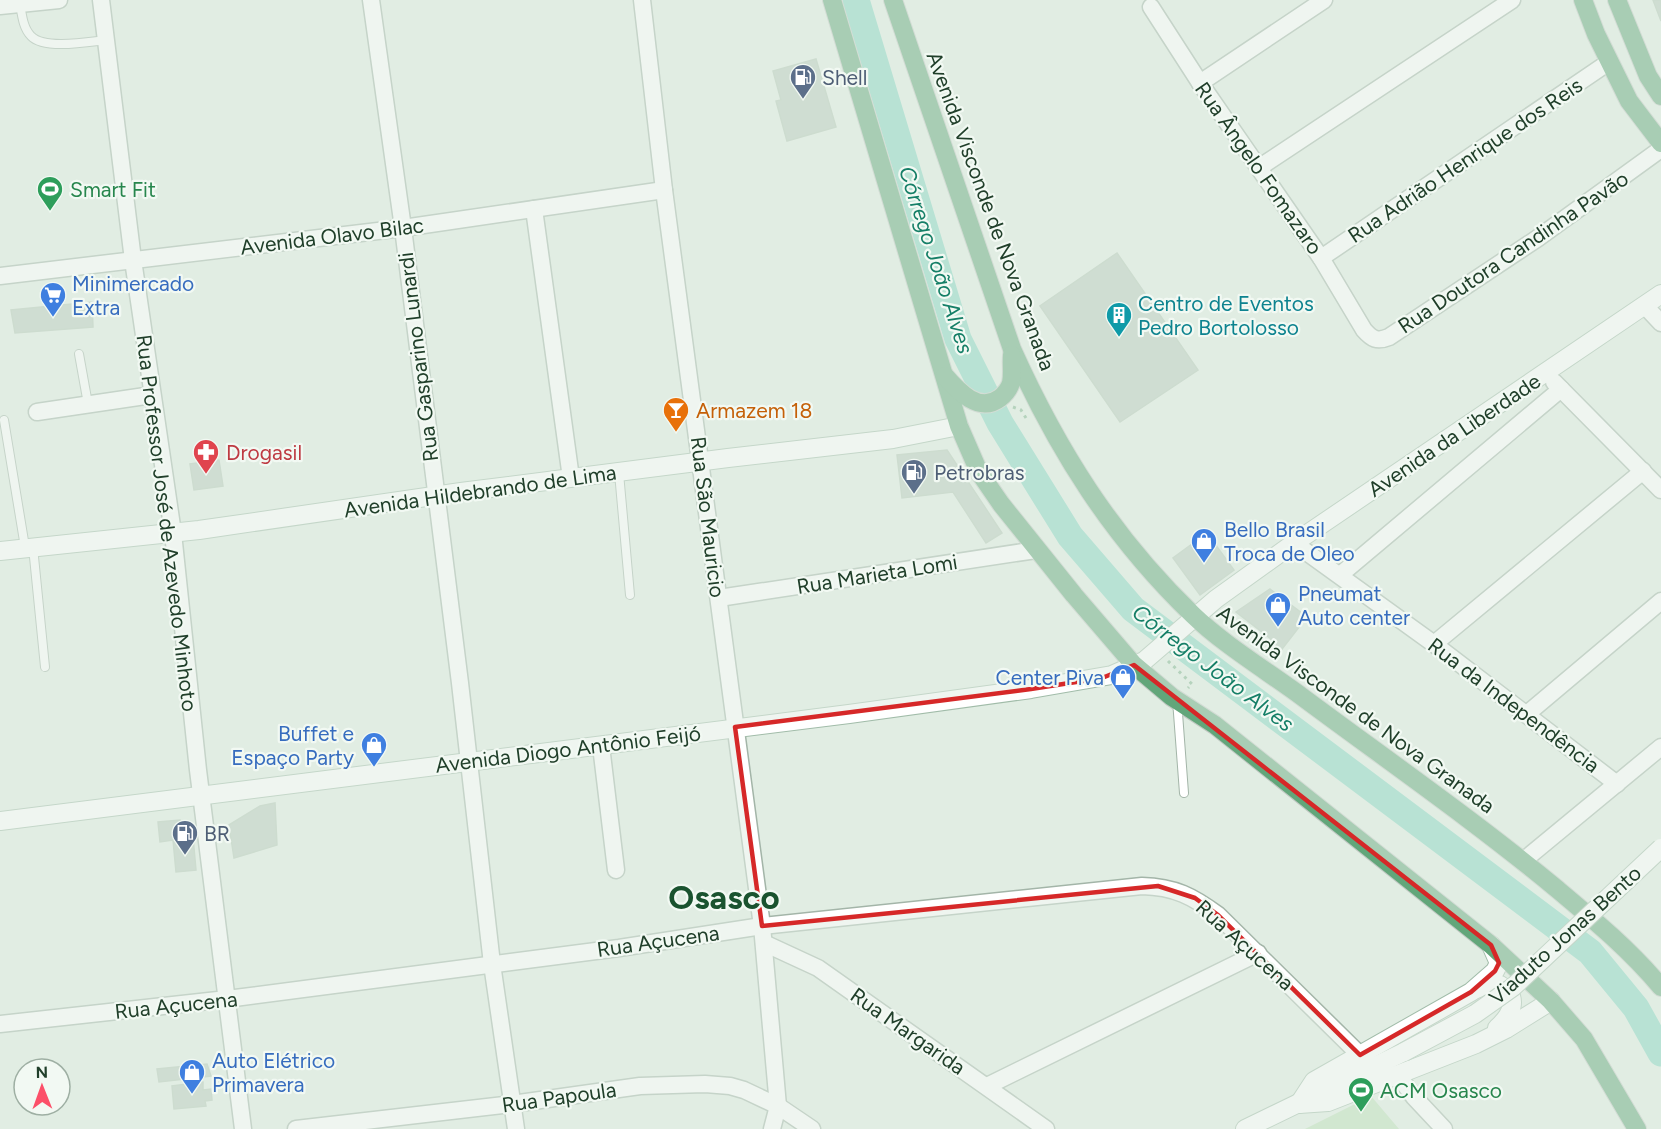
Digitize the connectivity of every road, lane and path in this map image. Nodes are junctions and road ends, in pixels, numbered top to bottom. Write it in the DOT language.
graph roads {
  1 [pos="59,0"];
  2 [pos="101,0"];
  3 [pos="371,0"];
  4 [pos="642,0"];
  5 [pos="832,0"];
  6 [pos="893,0"];
  7 [pos="1324,0"];
  8 [pos="1512,0"];
  9 [pos="1583,0"];
  10 [pos="1617,0"];
  11 [pos="20,4"];
  12 [pos="0,6"];
  13 [pos="1151,8"];
  14 [pos="106,40"];
  15 [pos="1609,62"];
  16 [pos="1200,83"];
  17 [pos="1661,96"];
  18 [pos="1629,102"];
  19 [pos="1661,121"];
  20 [pos="1661,143"];
  21 [pos="1661,149"];
  22 [pos="1260,167"];
  23 [pos="664,190"];
  24 [pos="534,209"];
  25 [pos="403,228"];
  26 [pos="1321,258"];
  27 [pos="133,260"];
  28 [pos="0,276"];
  29 [pos="1661,294"];
  30 [pos="1645,306"];
  31 [pos="1661,323"];
  32 [pos="1364,330"];
  33 [pos="79,354"];
  34 [pos="1012,358"];
  35 [pos="1546,372"];
  36 [pos="950,382"];
  37 [pos="1561,388"];
  38 [pos="153,395"];
  39 [pos="88,404"];
  40 [pos="37,412"];
  41 [pos="4,420"];
  42 [pos="959,426"];
  43 [pos="700,462"];
  44 [pos="1643,471"];
  45 [pos="619,472"];
  46 [pos="571,478"];
  47 [pos="1661,490"];
  48 [pos="435,496"];
  49 [pos="173,532"];
  50 [pos="1294,543"];
  51 [pos="29,547"];
  52 [pos="0,550"];
  53 [pos="1036,550"];
  54 [pos="1340,575"];
  55 [pos="630,596"];
  56 [pos="718,598"];
  57 [pos="1661,601"];
  58 [pos="1195,616"];
  59 [pos="1434,644"];
  60 [pos="1139,663"];
  61 [pos="45,667"];
  62 [pos="1177,700"];
  63 [pos="1527,714"];
  64 [pos="735,728"];
  65 [pos="601,746"];
  66 [pos="1661,747"];
  67 [pos="469,763"];
  68 [pos="1617,784"];
  69 [pos="1184,793"];
  70 [pos="201,796"];
  71 [pos="0,821"];
  72 [pos="1661,848"];
  73 [pos="1523,861"];
  74 [pos="616,870"];
  75 [pos="763,935"];
  76 [pos="1491,945"];
  77 [pos="1258,953"];
  78 [pos="492,964"];
  79 [pos="1661,987"];
  80 [pos="1471,992"];
  81 [pos="227,999"];
  82 [pos="1551,1001"];
  83 [pos="0,1024"];
  84 [pos="1476,1044"];
  85 [pos="1360,1055"];
  86 [pos="1397,1074"];
  87 [pos="987,1086"];
  88 [pos="512,1104"];
  89 [pos="1299,1104"];
  90 [pos="778,1106"];
  91 [pos="243,1129"];
  92 [pos="296,1129"];
  93 [pos="516,1129"];
  94 [pos="772,1129"];
  95 [pos="812,1129"];
  96 [pos="1046,1129"];
  97 [pos="1245,1129"];
  98 [pos="1444,1129"];
  99 [pos="1637,1129"];
  1 -- 11 [label="street"];
  2 -- 14 [label="street, Rua Professor José de Azevedo Minhoto"];
  3 -- 25 [label="street, Rua Gasparino Lunardi"];
  4 -- 23 [label="street, Rua São Mauricio"];
  5 -- 36 [label="main road"];
  6 -- 34 [label="main road, Avenida Visconde de Nova Granada"];
  7 -- 16 [label="street"];
  8 -- 22 [label="street"];
  9 -- 15 [label="main road"];
  10 -- 17 [label="main road"];
  11 -- 12 [label="street"];
  11 -- 14 [label="lane"];
  13 -- 16 [label="street, Rua Ângelo Fomazaro"];
  14 -- 27 [label="street, Rua Professor José de Azevedo Minhoto"];
  15 -- 18 [label="main road"];
  15 -- 26 [label="street, Rua Adrião Henrique dos Reis"];
  16 -- 22 [label="street, Rua Ângelo Fomazaro"];
  18 -- 19 [label="main road"];
  18 -- 20 [label="main road"];
  21 -- 32 [label="street, Rua Doutora Candinha Pavão"];
  22 -- 26 [label="street, Rua Ângelo Fomazaro"];
  23 -- 24 [label="street, Avenida Olavo Bilac"];
  23 -- 43 [label="street, Rua São Mauricio"];
  24 -- 25 [label="street, Avenida Olavo Bilac"];
  24 -- 46 [label="street"];
  25 -- 27 [label="street, Avenida Olavo Bilac"];
  25 -- 48 [label="street, Rua Gasparino Lunardi"];
  26 -- 32 [label="street, Rua Ângelo Fomazaro"];
  27 -- 28 [label="street, Avenida Olavo Bilac"];
  27 -- 38 [label="street, Rua Professor José de Azevedo Minhoto"];
  29 -- 30 [label="main road, Avenida da Liberdade"];
  30 -- 31 [label="street"];
  30 -- 35 [label="main road, Avenida da Liberdade"];
  33 -- 39 [label="lane"];
  34 -- 36 [label="main road"];
  34 -- 58 [label="main road, Avenida Visconde de Nova Granada"];
  35 -- 37 [label="street"];
  35 -- 50 [label="main road, Avenida da Liberdade"];
  36 -- 42 [label="main road"];
  37 -- 44 [label="street"];
  37 -- 54 [label="street"];
  38 -- 39 [label="street"];
  38 -- 49 [label="street, Rua Professor José de Azevedo Minhoto"];
  39 -- 40 [label="street"];
  41 -- 51 [label="lane"];
  42 -- 43 [label="main road, Avenida Hildebrando de Lima"];
  42 -- 53 [label="main road"];
  43 -- 45 [label="main road, Avenida Hildebrando de Lima"];
  43 -- 56 [label="street, Rua São Mauricio"];
  44 -- 47 [label="street"];
  44 -- 59 [label="street"];
  45 -- 46 [label="main road, Avenida Hildebrando de Lima"];
  45 -- 55 [label="lane"];
  46 -- 48 [label="main road, Avenida Hildebrando de Lima"];
  48 -- 49 [label="main road, Avenida Hildebrando de Lima"];
  48 -- 67 [label="street, Rua Gasparino Lunardi"];
  49 -- 51 [label="main road, Avenida Hildebrando de Lima"];
  49 -- 70 [label="street, Rua Professor José de Azevedo Minhoto"];
  50 -- 54 [label="street, Rua da Independência"];
  50 -- 58 [label="main road, Avenida da Liberdade"];
  51 -- 52 [label="main road, Avenida Hildebrando de Lima"];
  51 -- 61 [label="lane"];
  53 -- 56 [label="street, Rua Marieta Lomi"];
  53 -- 60 [label="main road"];
  54 -- 59 [label="street, Rua da Independência"];
  56 -- 64 [label="street, Rua São Mauricio"];
  57 -- 63 [label="street"];
  58 -- 60 [label="main road, Avenida da Liberdade"];
  58 -- 73 [label="main road, Avenida Visconde de Nova Granada"];
  59 -- 63 [label="street, Rua da Independência"];
  60 -- 62 [label="main road"];
  60 -- 64 [label="main road, Avenida Diogo Antônio Feijó"];
  62 -- 69 [label="lane"];
  62 -- 76 [label="main road"];
  63 -- 68 [label="street, Rua da Independência"];
  64 -- 65 [label="main road, Avenida Diogo Antônio Feijó"];
  64 -- 75 [label="street, Rua São Mauricio"];
  65 -- 67 [label="main road, Avenida Diogo Antônio Feijó"];
  65 -- 74 [label="street"];
  66 -- 68 [label="street"];
  67 -- 70 [label="main road, Avenida Diogo Antônio Feijó"];
  67 -- 78 [label="street, Rua Gasparino Lunardi"];
  68 -- 73 [label="street"];
  70 -- 71 [label="main road, Avenida Diogo Antônio Feijó"];
  70 -- 81 [label="street, Rua Professor José de Azevedo Minhoto"];
  72 -- 89 [label="main road, Viaduto Jonas Bento, bridge"];
  73 -- 79 [label="main road, Avenida Visconde de Nova Granada"];
  75 -- 77 [label="street, Rua Açucena"];
  75 -- 78 [label="street, Rua Açucena"];
  75 -- 87 [label="street, Rua Margarida"];
  75 -- 90 [label="street, Rua São Mauricio"];
  76 -- 80 [label="main road"];
  76 -- 82 [label="main road"];
  77 -- 85 [label="street, Rua Açucena"];
  77 -- 87 [label="street"];
  78 -- 81 [label="street, Rua Açucena"];
  78 -- 88 [label="street, Rua Gasparino Lunardi"];
  80 -- 84 [label="main road"];
  80 -- 85 [label="main road"];
  81 -- 83 [label="street, Rua Açucena"];
  81 -- 91 [label="street, Rua Professor José de Azevedo Minhoto"];
  82 -- 84 [label="main road"];
  82 -- 99 [label="main road"];
  84 -- 86 [label="main road"];
  85 -- 89 [label="main road"];
  86 -- 89 [label="main road"];
  86 -- 98 [label="street"];
  87 -- 96 [label="street, Rua Margarida"];
  88 -- 90 [label="street, Rua Papoula"];
  88 -- 92 [label="street, Rua Papoula"];
  88 -- 93 [label="street, Rua Gasparino Lunardi"];
  89 -- 97 [label="main road, Viaduto Jonas Bento"];
  90 -- 94 [label="street, Rua São Mauricio"];
  90 -- 95 [label="street, Rua Papoula"];
}
